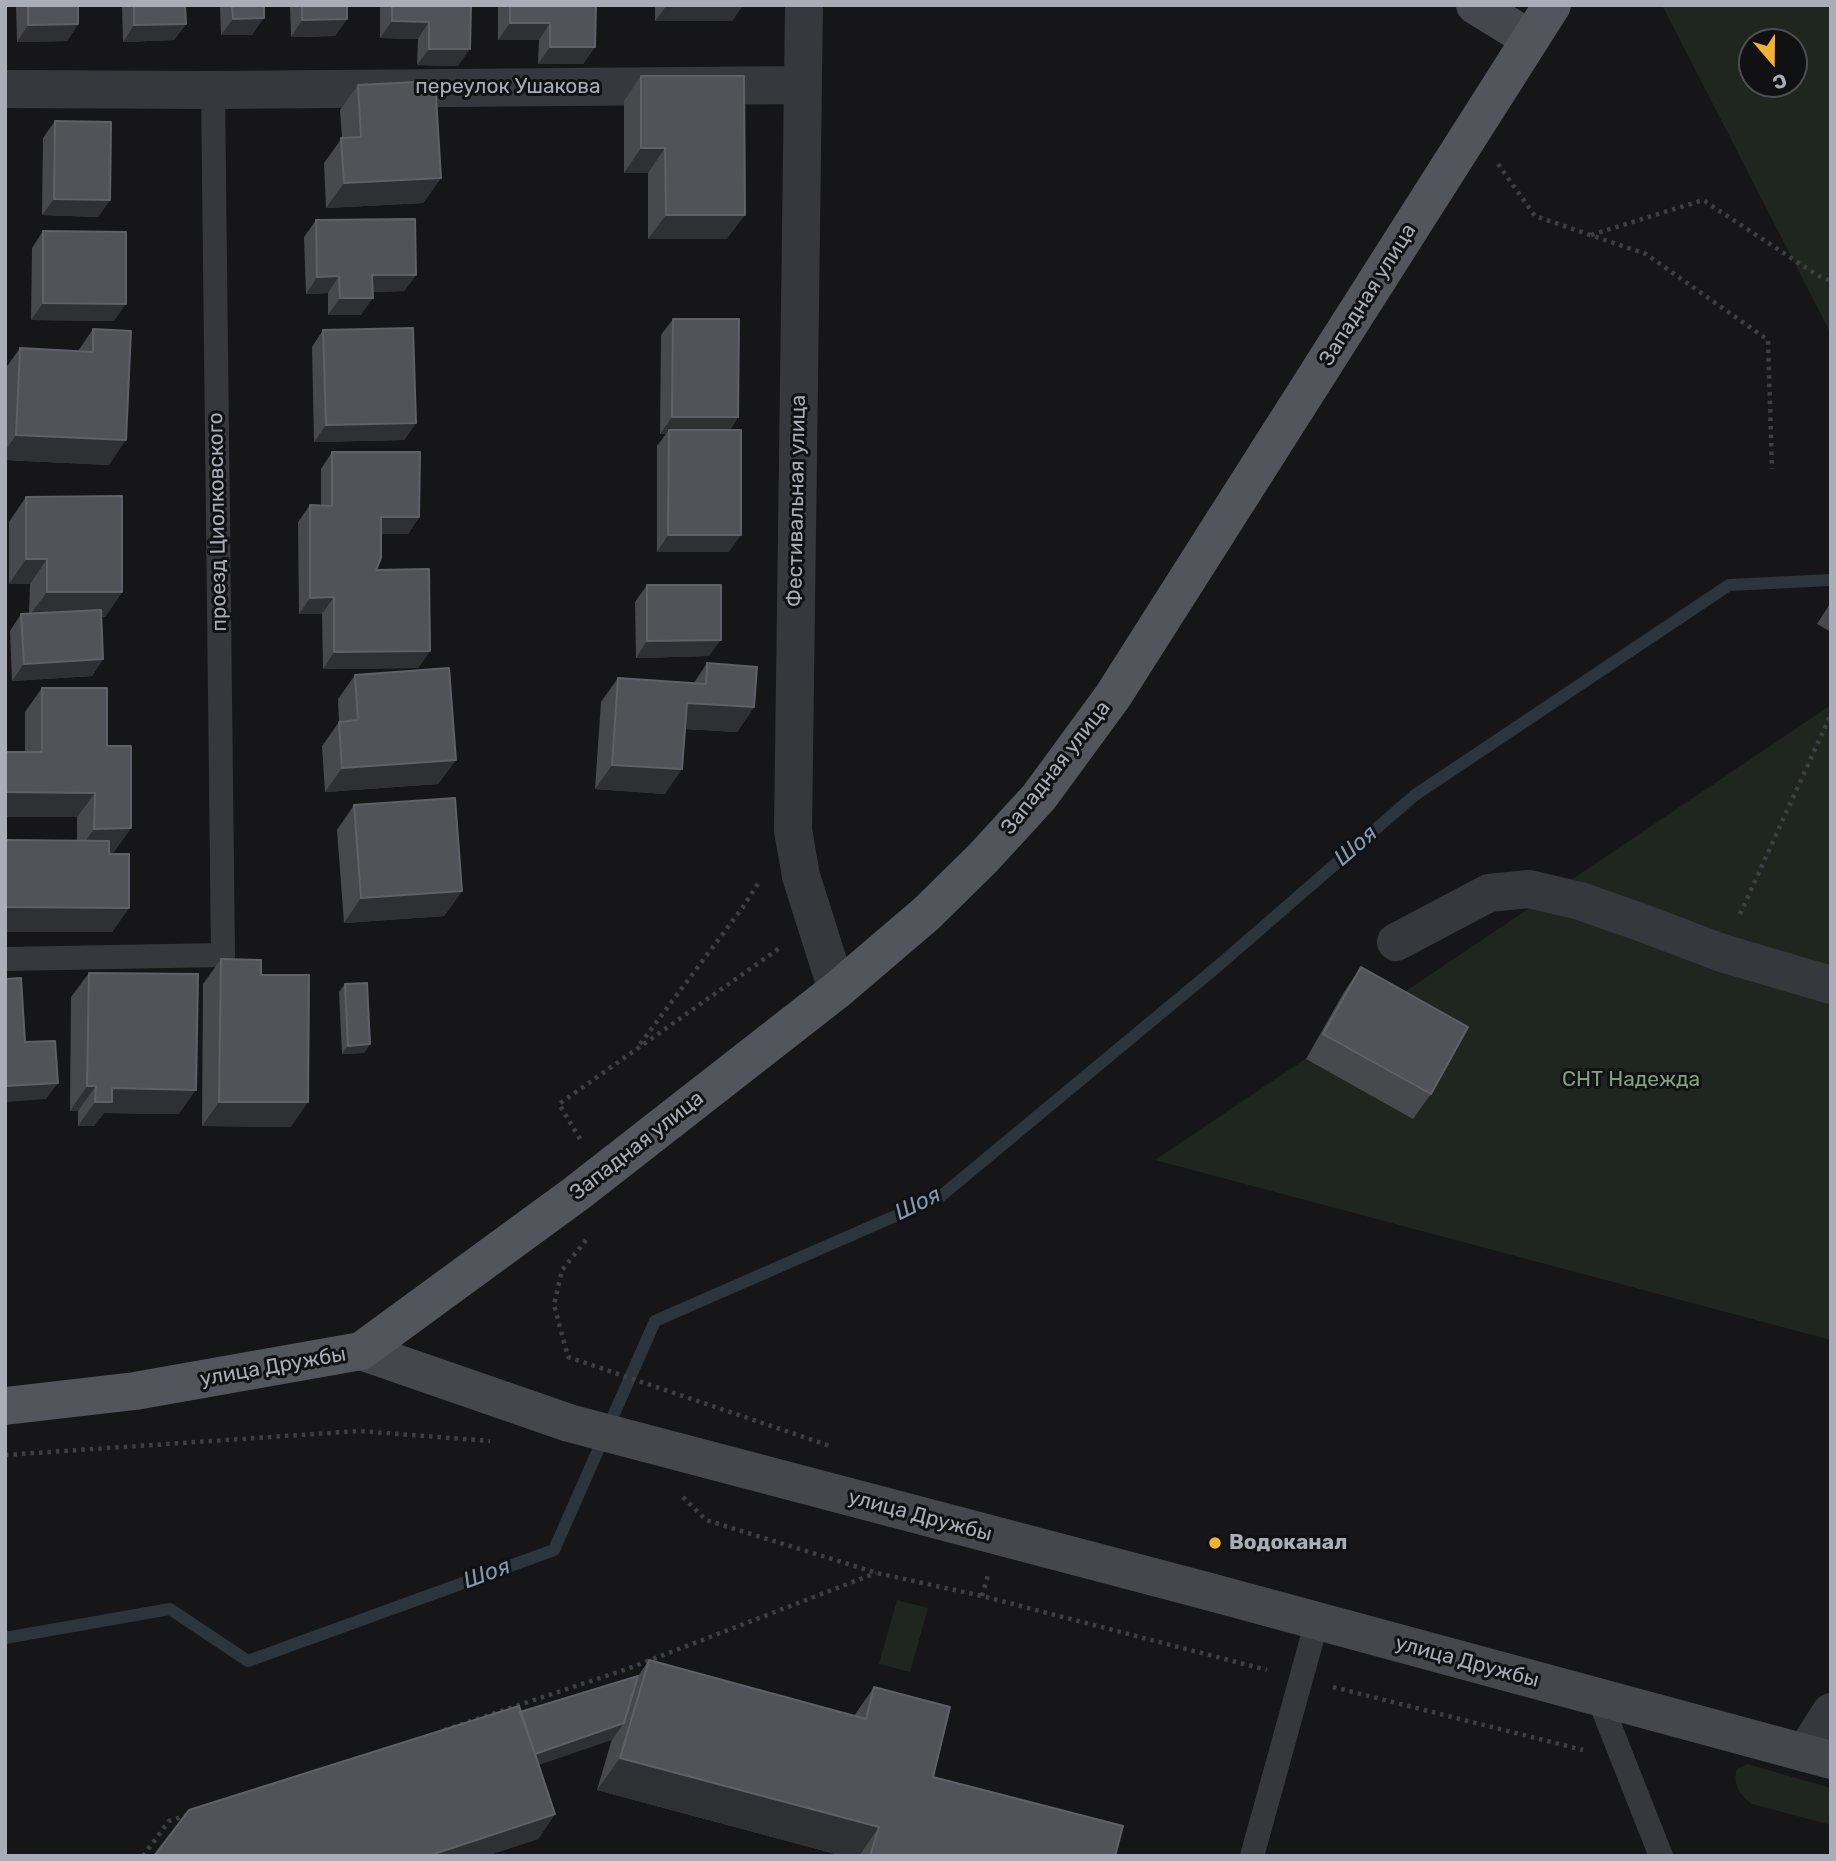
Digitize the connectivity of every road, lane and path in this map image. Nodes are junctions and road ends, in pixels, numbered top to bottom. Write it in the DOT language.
graph roads {
  1 [pos="804,5"];
  2 [pos="1475,5"];
  3 [pos="1552,5"];
  4 [pos="1530,39"];
  5 [pos="802,85"];
  6 [pos="5,89"];
  7 [pos="213,89"];
  8 [pos="1473,129"];
  9 [pos="1590,235"];
  10 [pos="1831,281"];
  11 [pos="1772,469"];
  12 [pos="1831,714"];
  13 [pos="793,830"];
  14 [pos="1396,942"];
  15 [pos="1722,954"];
  16 [pos="5,959"];
  17 [pos="1831,985"];
  18 [pos="837,990"];
  19 [pos="638,1048"];
  20 [pos="361,1351"];
  21 [pos="598,1368"];
  22 [pos="680,1395"];
  23 [pos="5,1406"];
  24 [pos="503,1442"];
  25 [pos="5,1455"];
  26 [pos="677,1491"];
  27 [pos="877,1573"];
  28 [pos="1317,1621"];
  29 [pos="1301,1679"];
  30 [pos="1599,1699"];
  31 [pos="1831,1712"];
  32 [pos="444,1730"];
  33 [pos="1818,1756"];
  34 [pos="1623,1761"];
  35 [pos="195,1812"];
  36 [pos="143,1856"];
  37 [pos="1252,1856"];
  38 [pos="1661,1856"];
  1 -- 5 [label="street, Фестивальная улица"];
  2 -- 4 [label="main road"];
  3 -- 4 [label="main road, Западная улица"];
  4 -- 8 [label="main road, Западная улица"];
  5 -- 7 [label="street, переулок Ушакова"];
  5 -- 13 [label="street, Фестивальная улица"];
  6 -- 7 [label="street, переулок Ушакова"];
  7 -- 16 [label="lane, проезд Циолковского"];
  8 -- 9 [label="path"];
  8 -- 18 [label="main road, Западная улица"];
  9 -- 10 [label="path"];
  9 -- 11 [label="path"];
  12 -- 15 [label="path"];
  13 -- 18 [label="street, Фестивальная улица"];
  13 -- 19 [label="path"];
  14 -- 15 [label="street"];
  15 -- 17 [label="street"];
  18 -- 20 [label="main road, Западная улица"];
  20 -- 23 [label="main road, улица Дружбы"];
  20 -- 28 [label="main road, улица Дружбы"];
  21 -- 22 [label="path"];
  24 -- 25 [label="path"];
  26 -- 27 [label="path"];
  27 -- 29 [label="path"];
  27 -- 32 [label="path"];
  28 -- 29 [label="lane"];
  28 -- 30 [label="main road, улица Дружбы"];
  29 -- 34 [label="path"];
  29 -- 37 [label="lane"];
  30 -- 33 [label="main road, улица Дружбы"];
  30 -- 34 [label="lane"];
  31 -- 33 [label="street"];
  34 -- 38 [label="lane"];
  35 -- 36 [label="path"];
}
